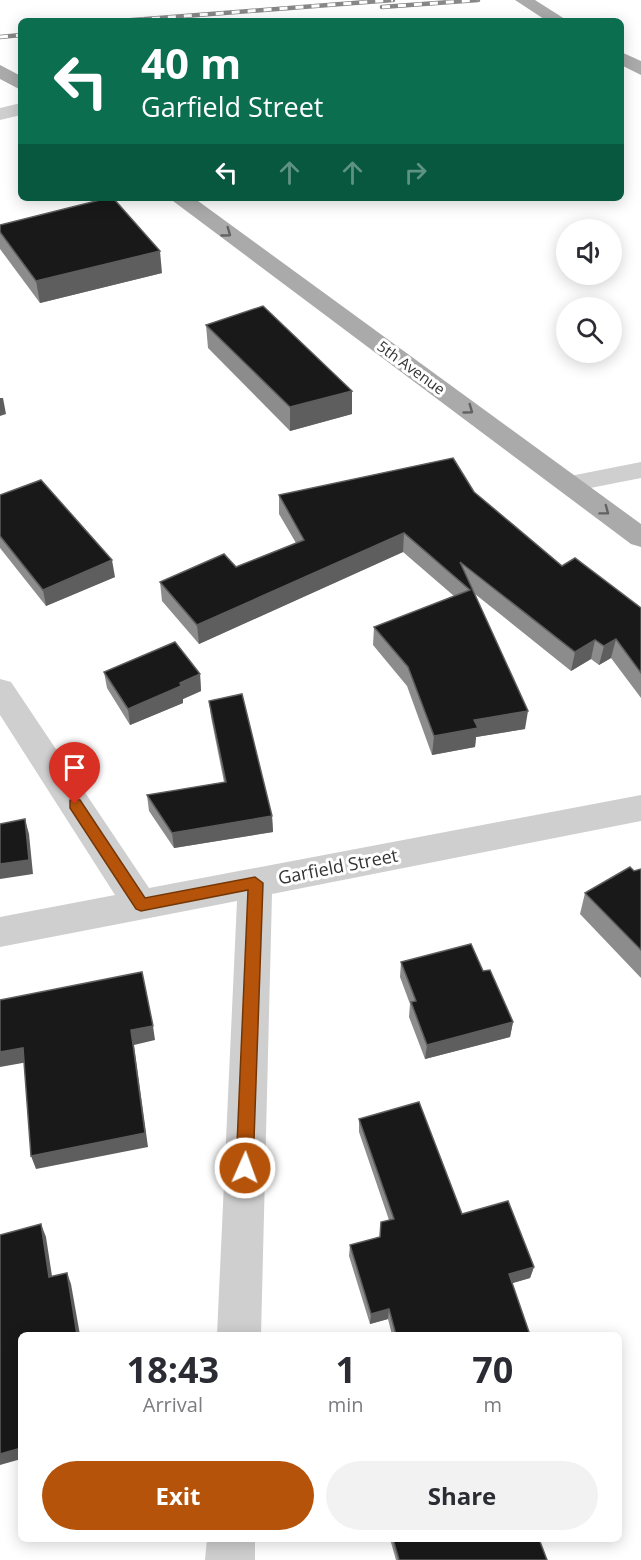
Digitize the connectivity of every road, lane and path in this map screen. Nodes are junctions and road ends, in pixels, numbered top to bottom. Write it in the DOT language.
graph roads {
  1 [pos="523,0"];
  2 [pos="554,18"];
  3 [pos="624,59"];
  4 [pos="641,69"];
  5 [pos="0,71"];
  6 [pos="18,82"];
  7 [pos="18,110"];
  8 [pos="0,114"];
  9 [pos="184,201"];
  10 [pos="641,470"];
  11 [pos="570,484"];
  12 [pos="641,538"];
  13 [pos="0,690"];
  14 [pos="641,808"];
  15 [pos="255,883"];
  16 [pos="141,904"];
  17 [pos="0,932"];
  18 [pos="239,1332"];
  19 [pos="231,1542"];
  20 [pos="230,1560"];
  1 -- 2 [label="main road"];
  3 -- 4 [label="main road"];
  5 -- 6 [label="main road"];
  7 -- 8 [label="street"];
  9 -- 11 [label="main road, 5th Avenue, one-way"];
  10 -- 11 [label="street"];
  11 -- 12 [label="main road, 5th Avenue, one-way"];
  13 -- 16 [label="street"];
  14 -- 15 [label="street, Garfield Street"];
  15 -- 16 [label="street, Garfield Street"];
  15 -- 18 [label="street"];
  16 -- 17 [label="street, Garfield Street"];
  19 -- 20 [label="street"];
}
